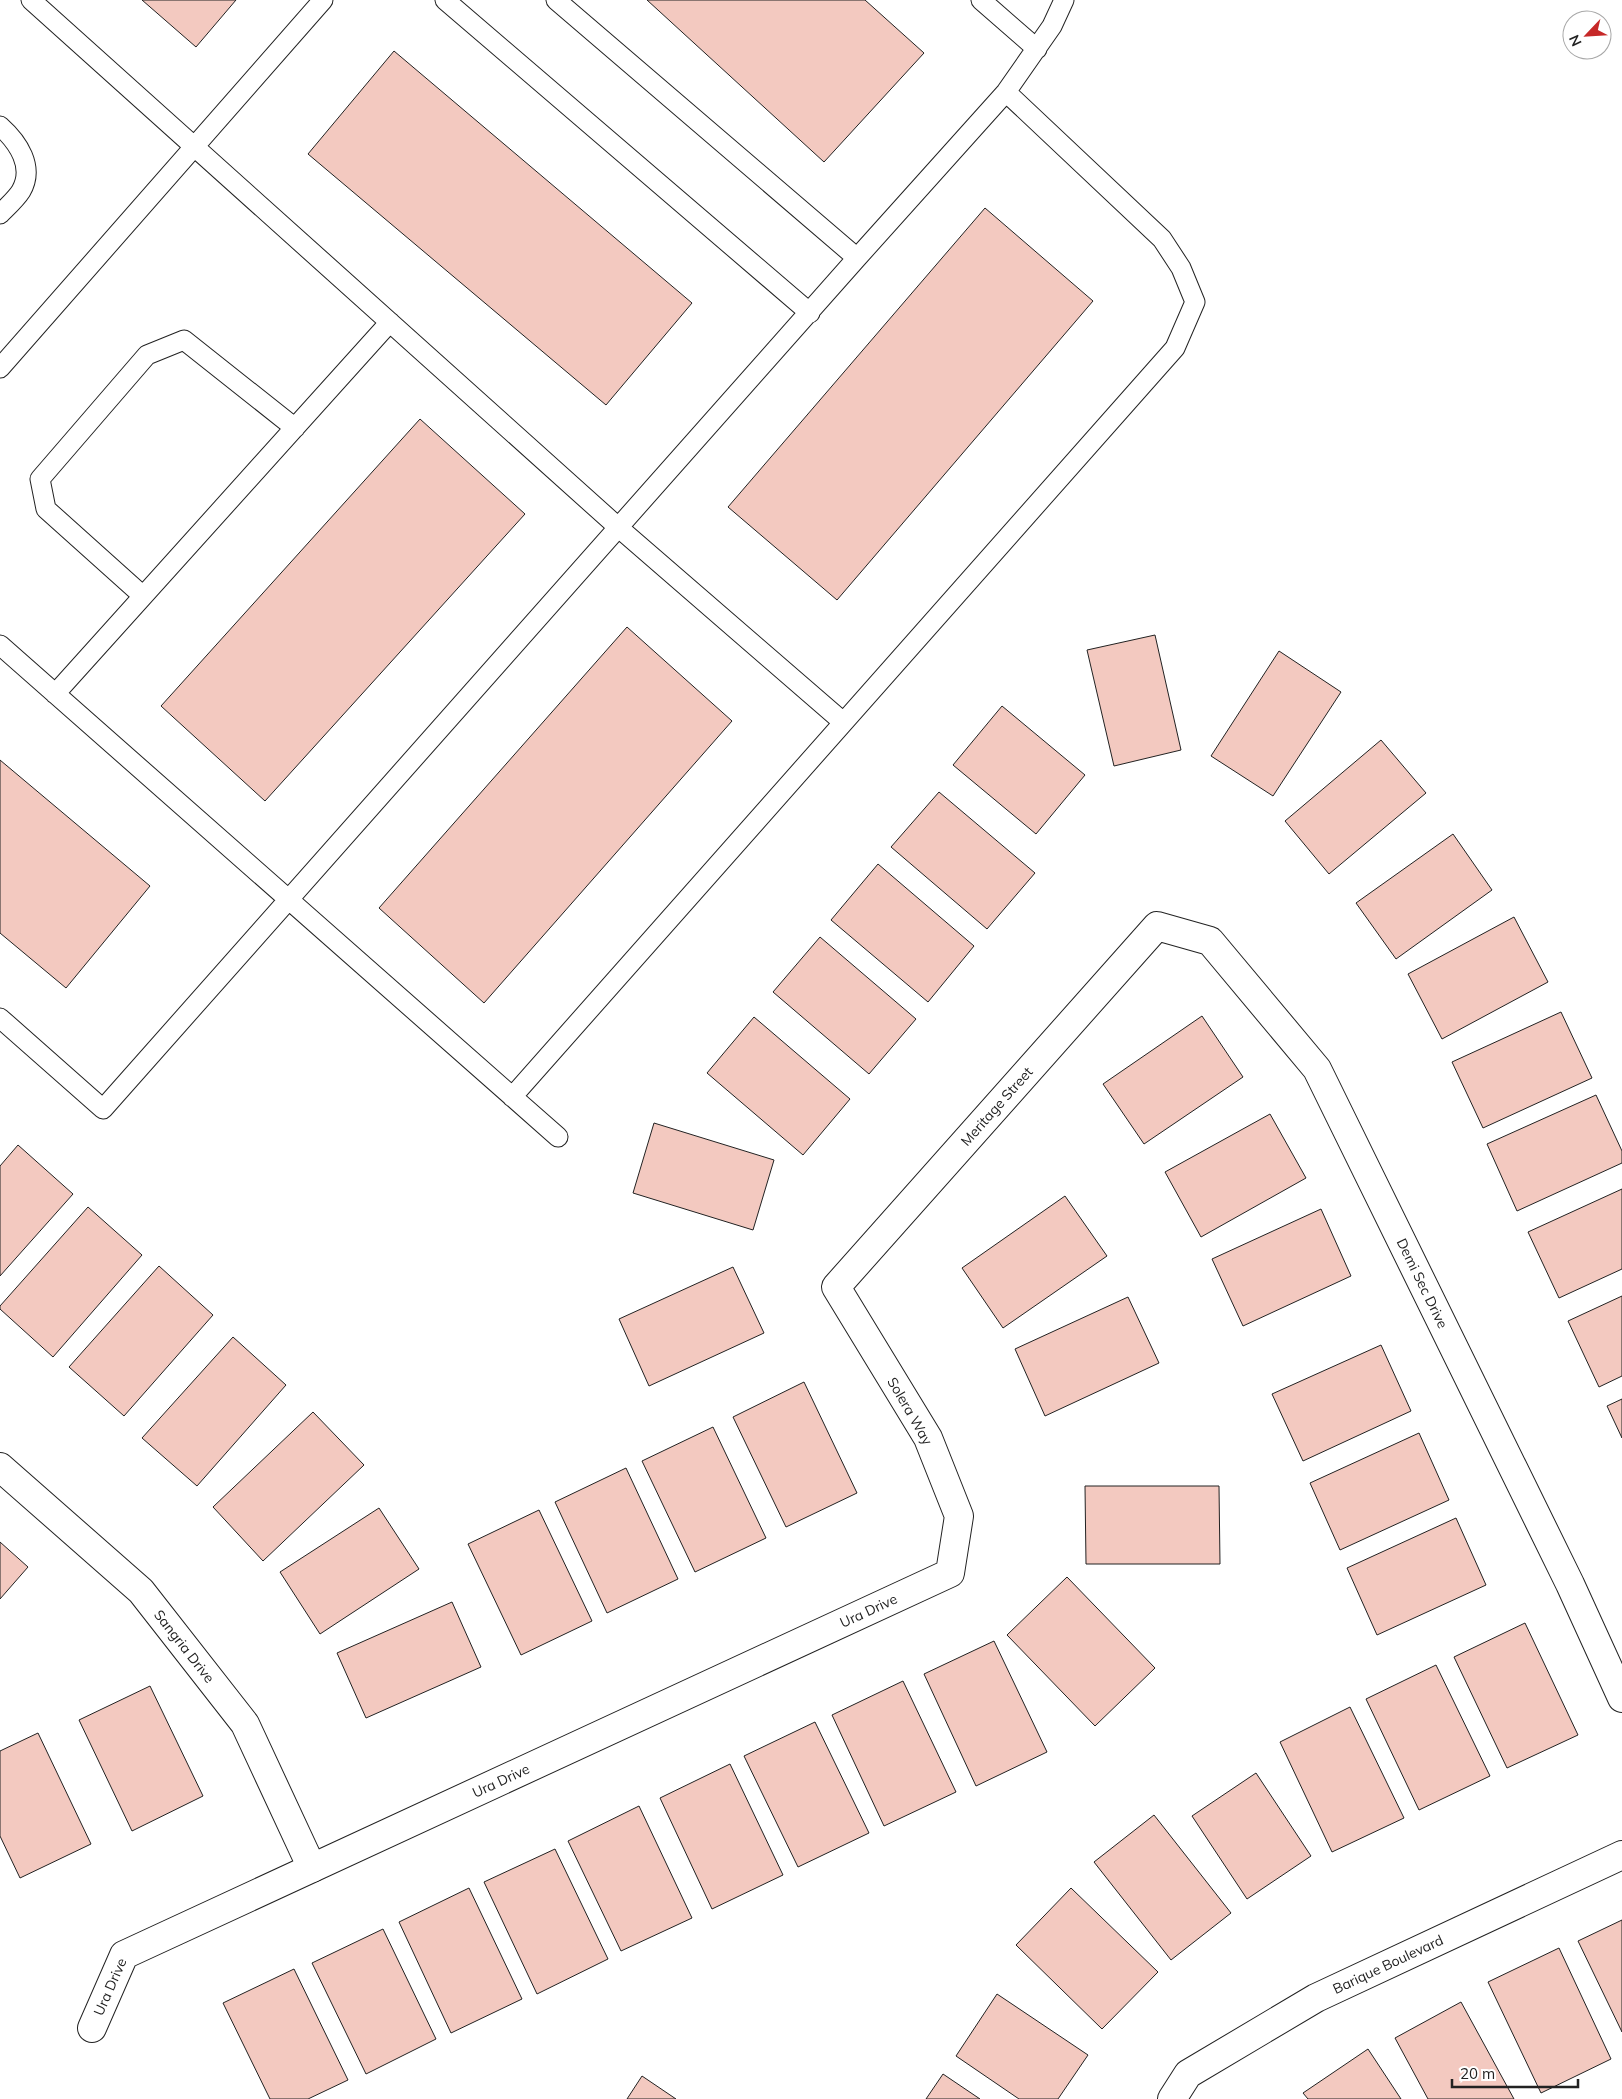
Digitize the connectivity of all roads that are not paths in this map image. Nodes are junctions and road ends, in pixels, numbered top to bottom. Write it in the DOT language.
graph roads {
  1 [pos="31,0"];
  2 [pos="322,0"];
  3 [pos="445,0"];
  4 [pos="556,0"];
  5 [pos="981,0"];
  6 [pos="1064,0"];
  7 [pos="1037,49"];
  8 [pos="1006,92"];
  9 [pos="0,126"];
  10 [pos="194,146"];
  11 [pos="0,214"];
  12 [pos="856,258"];
  13 [pos="810,313"];
  14 [pos="390,322"];
  15 [pos="0,368"];
  16 [pos="294,428"];
  17 [pos="619,528"];
  18 [pos="143,596"];
  19 [pos="0,645"];
  20 [pos="55,694"];
  21 [pos="843,722"];
  22 [pos="288,900"];
  23 [pos="1158,926"];
  24 [pos="0,1018"];
  25 [pos="512,1097"];
  26 [pos="558,1137"];
  27 [pos="836,1287"];
  28 [pos="0,1467"];
  29 [pos="950,1573"];
  30 [pos="1622,1698"];
  31 [pos="1622,1855"];
  32 [pos="312,1868"];
  33 [pos="92,2028"];
  34 [pos="1172,2099"];
  1 -- 10 [label="lane"];
  2 -- 10 [label="lane"];
  3 -- 13 [label="lane"];
  4 -- 12 [label="lane"];
  5 -- 7 [label="lane"];
  6 -- 7 [label="lane"];
  7 -- 8 [label="lane"];
  8 -- 12 [label="lane"];
  8 -- 21 [label="lane"];
  9 -- 11 [label="lane"];
  10 -- 14 [label="lane"];
  10 -- 15 [label="lane"];
  12 -- 13 [label="lane"];
  13 -- 17 [label="lane"];
  14 -- 16 [label="lane"];
  14 -- 17 [label="lane"];
  16 -- 18 [label="lane"];
  16 -- 18 [label="lane"];
  17 -- 21 [label="lane"];
  17 -- 22 [label="lane"];
  18 -- 20 [label="lane"];
  19 -- 20 [label="lane"];
  20 -- 22 [label="lane"];
  21 -- 25 [label="lane"];
  22 -- 24 [label="lane"];
  22 -- 25 [label="lane"];
  23 -- 27 [label="street, Meritage Street"];
  23 -- 30 [label="street, Demi Sec Drive"];
  25 -- 26 [label="lane"];
  27 -- 29 [label="street, Solera Way"];
  28 -- 32 [label="street, Sangria Drive"];
  29 -- 32 [label="street, Ura Drive"];
  31 -- 34 [label="street, Barique Boulevard"];
  32 -- 33 [label="street, Ura Drive"];
}
